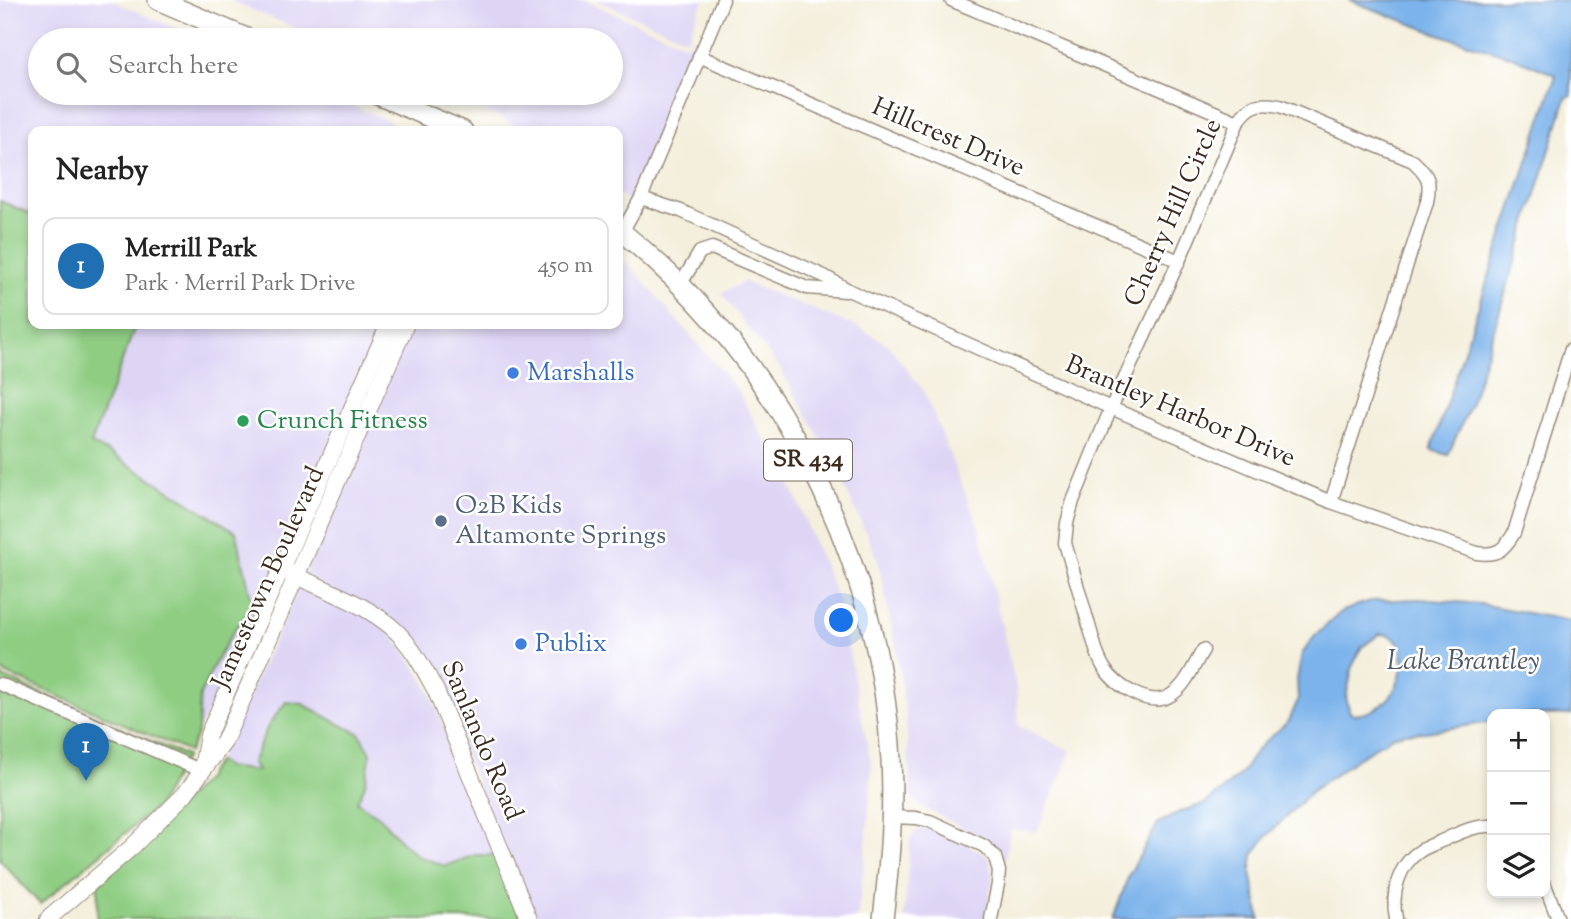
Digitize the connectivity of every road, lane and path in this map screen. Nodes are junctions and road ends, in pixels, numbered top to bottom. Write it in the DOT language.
graph roads {
  1 [pos="158,0"];
  2 [pos="723,0"];
  3 [pos="951,0"];
  4 [pos="223,28"];
  5 [pos="699,57"];
  6 [pos="401,105"];
  7 [pos="1238,122"];
  8 [pos="451,126"];
  9 [pos="641,198"];
  10 [pos="623,225"];
  11 [pos="623,232"];
  12 [pos="1179,261"];
  13 [pos="680,285"];
  14 [pos="850,291"];
  15 [pos="387,329"];
  16 [pos="405,329"];
  17 [pos="1571,349"];
  18 [pos="1111,408"];
  19 [pos="1331,502"];
  20 [pos="289,573"];
  21 [pos="1203,650"];
  22 [pos="0,684"];
  23 [pos="202,771"];
  24 [pos="891,817"];
  25 [pos="1487,826"];
  26 [pos="1550,898"];
  27 [pos="48,919"];
  28 [pos="528,919"];
  29 [pos="883,919"];
  30 [pos="991,919"];
  31 [pos="1396,919"];
  32 [pos="1558,919"];
  1 -- 4 [label="main road"];
  2 -- 5 [label="street"];
  3 -- 7 [label="street"];
  5 -- 9 [label="street"];
  5 -- 12 [label="street, Hillcrest Drive"];
  6 -- 8 [label="main road"];
  7 -- 12 [label="street, Cherry Hill Circle"];
  7 -- 19 [label="street, Cherry Hill Circle"];
  9 -- 10 [label="street"];
  9 -- 14 [label="street, Brantley Harbor Drive"];
  11 -- 13 [label="main road, SR 434"];
  12 -- 18 [label="street, Cherry Hill Circle"];
  13 -- 14 [label="street, Brantley Harbor Drive"];
  13 -- 24 [label="main road, SR 434"];
  14 -- 18 [label="street, Brantley Harbor Drive"];
  15 -- 20 [label="street, Jamestown Boulevard"];
  16 -- 20 [label="street, Jamestown Boulevard"];
  17 -- 19 [label="street, Brantley Harbor Drive"];
  18 -- 19 [label="street, Brantley Harbor Drive"];
  18 -- 21 [label="street, Cherry Hill Circle"];
  20 -- 23 [label="street, Jamestown Boulevard"];
  20 -- 28 [label="street, Sanlando Road"];
  22 -- 23 [label="street"];
  23 -- 27 [label="street, Jamestown Boulevard"];
  24 -- 29 [label="main road, SR 434"];
  24 -- 30 [label="street"];
  25 -- 31 [label="street"];
  26 -- 32 [label="street"];
}
